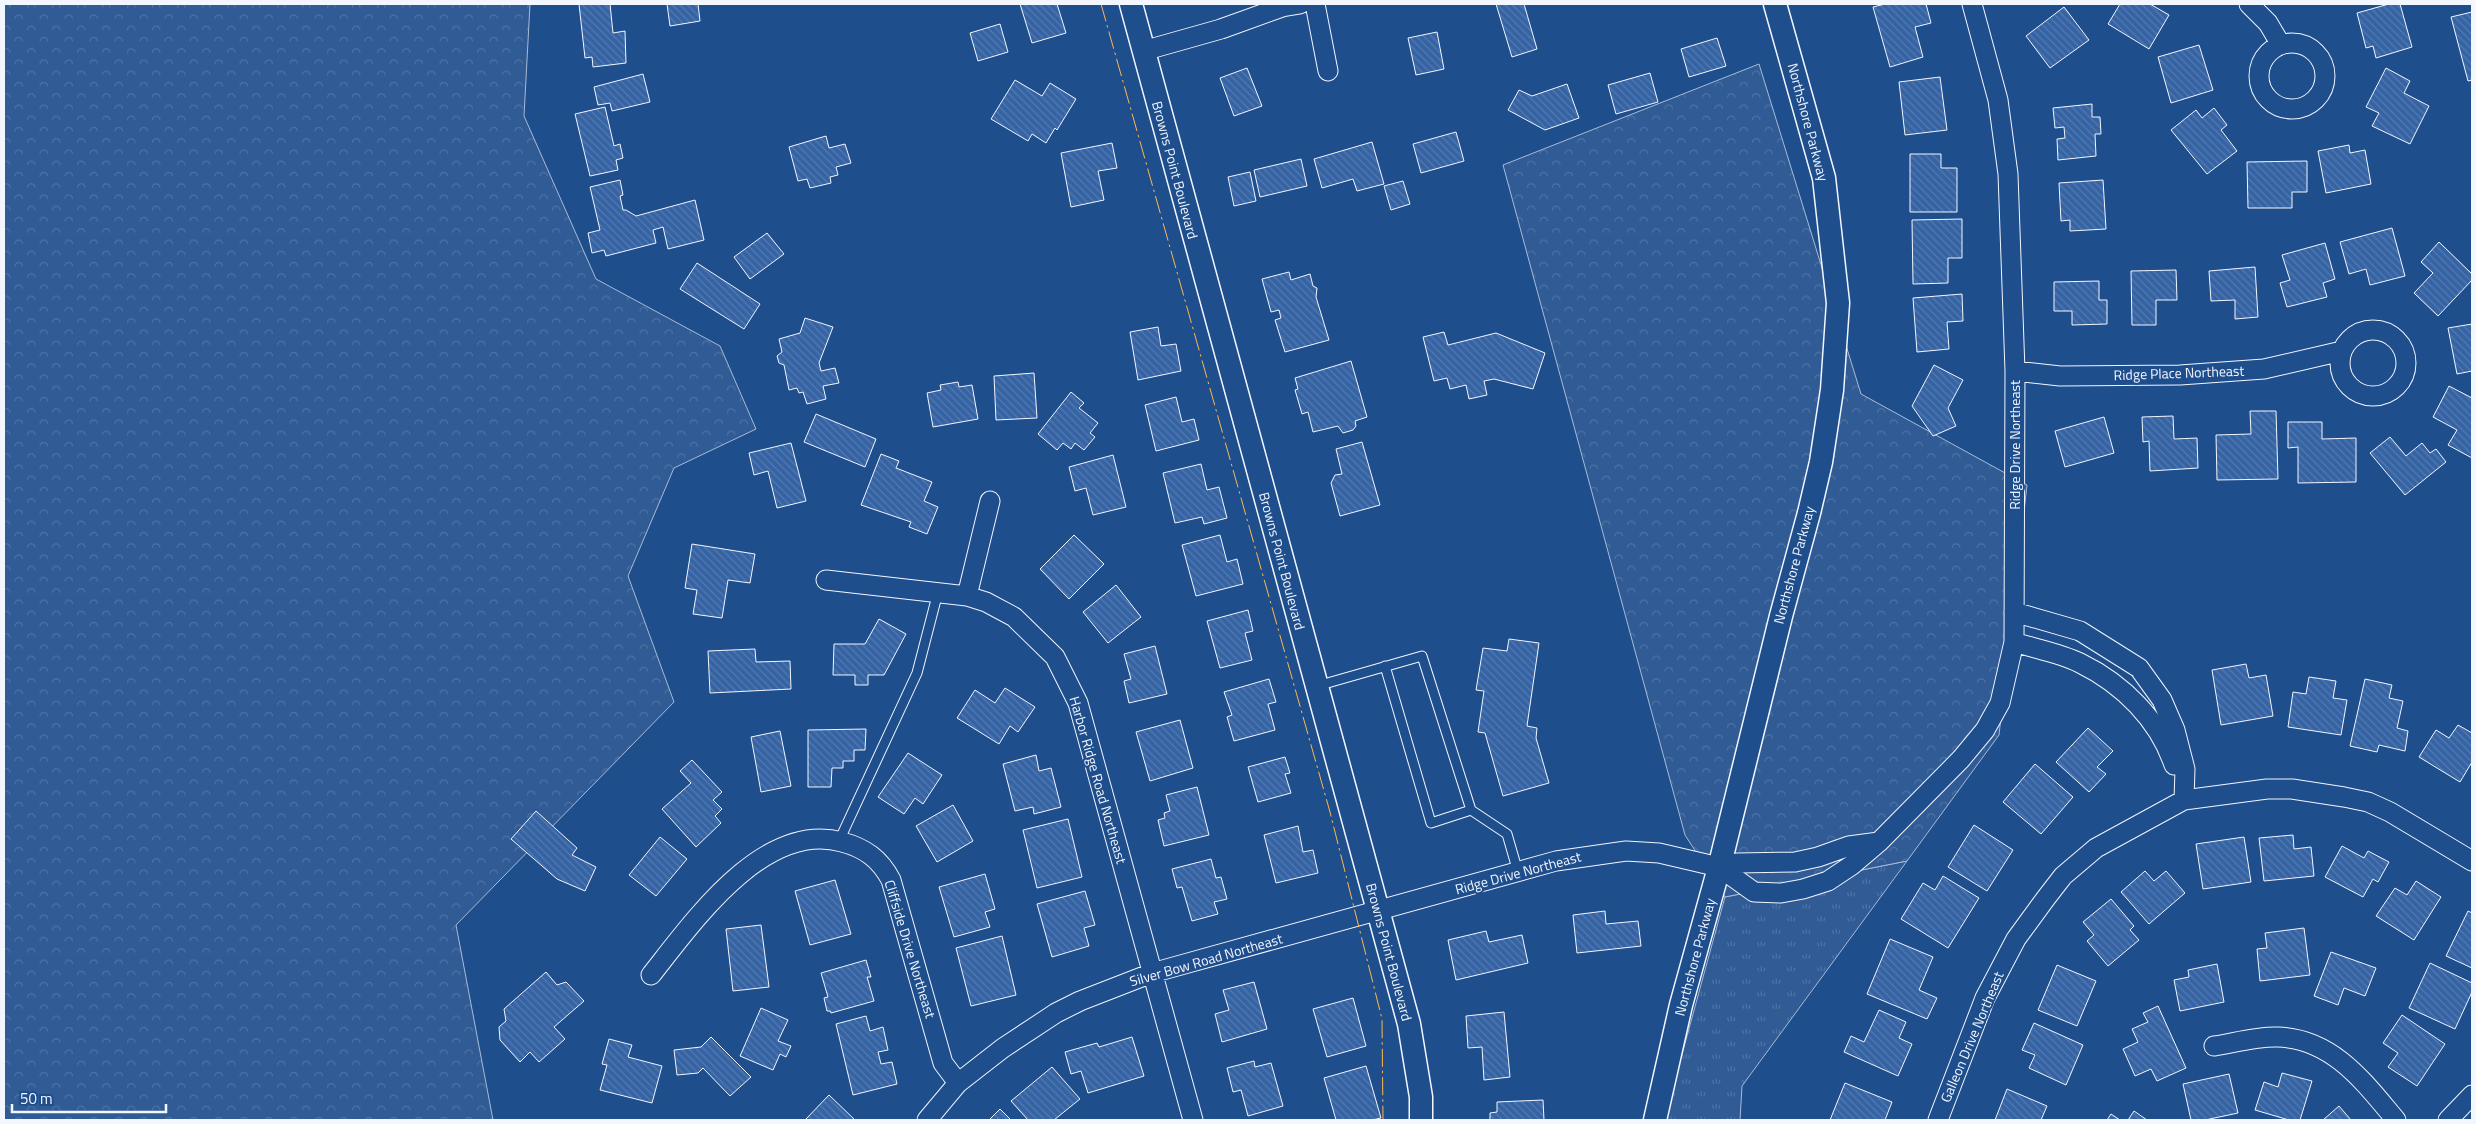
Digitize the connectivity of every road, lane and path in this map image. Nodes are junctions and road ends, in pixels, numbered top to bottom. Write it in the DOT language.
graph roads {
  1 [pos="1130,4"];
  2 [pos="1300,4"];
  3 [pos="1315,4"];
  4 [pos="1775,4"];
  5 [pos="1972,4"];
  6 [pos="2249,4"];
  7 [pos="2280,45"];
  8 [pos="1143,51"];
  9 [pos="1328,71"];
  10 [pos="2342,351"];
  11 [pos="2015,371"];
  12 [pos="990,501"];
  13 [pos="826,580"];
  14 [pos="938,592"];
  15 [pos="967,596"];
  16 [pos="2014,612"];
  17 [pos="2014,642"];
  18 [pos="1385,666"];
  19 [pos="1316,686"];
  20 [pos="2184,800"];
  21 [pos="1471,810"];
  22 [pos="839,841"];
  23 [pos="1879,842"];
  24 [pos="2472,861"];
  25 [pos="1719,867"];
  26 [pos="1518,872"];
  27 [pos="1378,912"];
  28 [pos="1152,973"];
  29 [pos="651,975"];
  30 [pos="2214,1046"];
  31 [pos="958,1083"];
  32 [pos="2472,1095"];
  33 [pos="926,1120"];
  34 [pos="1193,1120"];
  35 [pos="1421,1120"];
  36 [pos="1655,1120"];
  37 [pos="1938,1120"];
  38 [pos="2396,1120"];
  39 [pos="2448,1120"];
  1 -- 8 [label="street, Browns Point Boulevard"];
  2 -- 8 [label="street"];
  3 -- 9 [label="street"];
  4 -- 25 [label="street, Northshore Parkway"];
  5 -- 11 [label="street, Ridge Drive Northeast"];
  6 -- 7 [label="street"];
  8 -- 19 [label="street, Browns Point Boulevard"];
  10 -- 11 [label="street, Ridge Place Northeast"];
  11 -- 16 [label="street, Ridge Drive Northeast"];
  12 -- 15 [label="street"];
  13 -- 14 [label="street, Harbor Ridge Road Northeast"];
  14 -- 15 [label="street, Harbor Ridge Road Northeast"];
  14 -- 22 [label="lane"];
  15 -- 28 [label="street, Harbor Ridge Road Northeast"];
  16 -- 17 [label="street, Ridge Drive Northeast"];
  16 -- 20 [label="street"];
  17 -- 20 [label="street"];
  17 -- 23 [label="street, Ridge Drive Northeast"];
  18 -- 19 [label="lane"];
  18 -- 21 [label="lane"];
  18 -- 21 [label="lane"];
  19 -- 27 [label="street, Browns Point Boulevard"];
  20 -- 24 [label="street"];
  20 -- 37 [label="street, Galleon Drive Northeast"];
  21 -- 26 [label="lane"];
  22 -- 29 [label="street, Cliffside Drive Northeast"];
  22 -- 31 [label="street, Cliffside Drive Northeast"];
  23 -- 25 [label="street, Ridge Drive Northeast"];
  23 -- 25 [label="street, Ridge Drive Northeast"];
  25 -- 26 [label="street, Ridge Drive Northeast"];
  25 -- 36 [label="street, Northshore Parkway"];
  26 -- 27 [label="street, Ridge Drive Northeast"];
  27 -- 28 [label="street, Silver Bow Road Northeast"];
  27 -- 35 [label="street, Browns Point Boulevard"];
  28 -- 31 [label="street, Silver Bow Road Northeast"];
  28 -- 34 [label="street, Harbor Ridge Road Northeast"];
  30 -- 38 [label="street"];
  31 -- 33 [label="street, Silver Bow Road Northeast"];
  32 -- 39 [label="street"];
}
